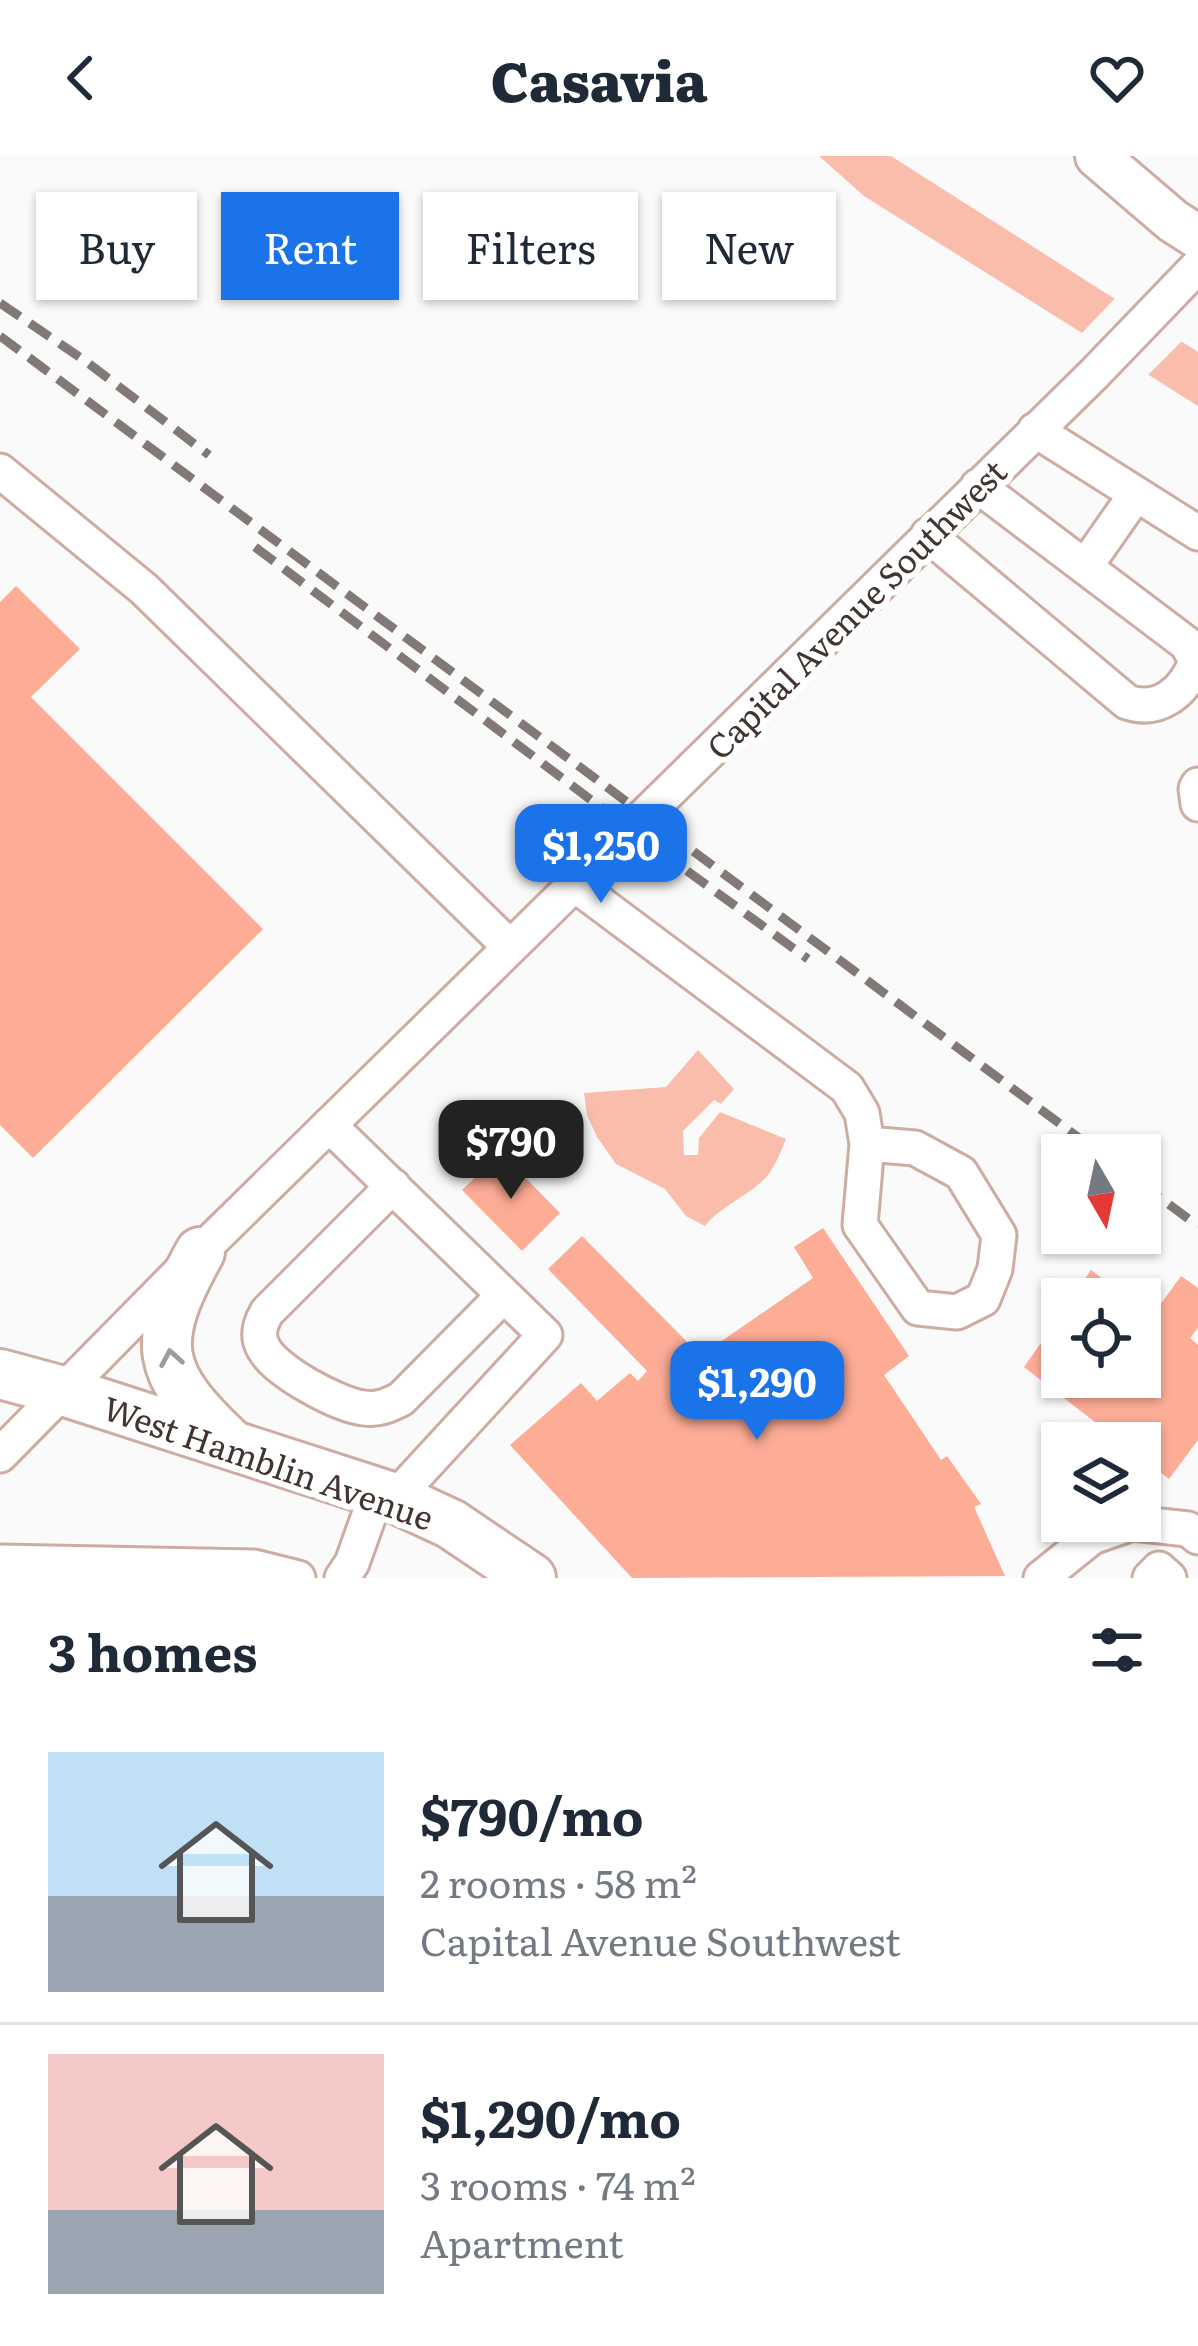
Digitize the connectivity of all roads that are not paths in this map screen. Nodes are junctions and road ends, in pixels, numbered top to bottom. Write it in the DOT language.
graph roads {
  1 [pos="1097,156"];
  2 [pos="1198,237"];
  3 [pos="1198,266"];
  4 [pos="1035,430"];
  5 [pos="0,471"];
  6 [pos="978,486"];
  7 [pos="1136,494"];
  8 [pos="1198,533"];
  9 [pos="928,535"];
  10 [pos="1085,567"];
  11 [pos="1198,785"];
  12 [pos="1198,804"];
  13 [pos="574,884"];
  14 [pos="510,947"];
  15 [pos="329,1125"];
  16 [pos="867,1144"];
  17 [pos="393,1186"];
  18 [pos="200,1252"];
  19 [pos="504,1295"];
  20 [pos="0,1374"];
  21 [pos="63,1391"];
  22 [pos="235,1447"];
  23 [pos="0,1455"];
  24 [pos="386,1496"];
  25 [pos="1198,1537"];
  26 [pos="0,1562"];
  27 [pos="298,1578"];
  28 [pos="342,1578"];
  29 [pos="531,1578"];
  30 [pos="1041,1578"];
  31 [pos="1150,1578"];
  32 [pos="1168,1578"];
  1 -- 2 [label="main road"];
  3 -- 4 [label="street, Capital Avenue Southwest"];
  4 -- 6 [label="street, Capital Avenue Southwest"];
  4 -- 7 [label="street"];
  5 -- 14 [label="street"];
  6 -- 9 [label="street, Capital Avenue Southwest"];
  6 -- 10 [label="street"];
  7 -- 8 [label="street"];
  7 -- 10 [label="street"];
  9 -- 10 [label="street"];
  9 -- 13 [label="street, Capital Avenue Southwest"];
  11 -- 12 [label="street"];
  13 -- 14 [label="street, Capital Avenue Southwest"];
  13 -- 16 [label="street"];
  14 -- 15 [label="street, Capital Avenue Southwest"];
  15 -- 17 [label="street"];
  15 -- 18 [label="street, Capital Avenue Southwest"];
  16 -- 16 [label="street"];
  17 -- 19 [label="street"];
  17 -- 19 [label="street"];
  18 -- 21 [label="street, Capital Avenue Southwest"];
  22 -- 18 [label="highway, one-way"];
  19 -- 24 [label="street"];
  20 -- 21 [label="highway, West Hamblin Avenue"];
  21 -- 22 [label="highway, West Hamblin Avenue"];
  21 -- 23 [label="street, Capital Avenue Southwest"];
  22 -- 24 [label="highway, West Hamblin Avenue"];
  24 -- 28 [label="street"];
  24 -- 29 [label="highway, West Hamblin Avenue"];
  25 -- 30 [label="street"];
  26 -- 27 [label="street"];
  31 -- 32 [label="street"];
}
